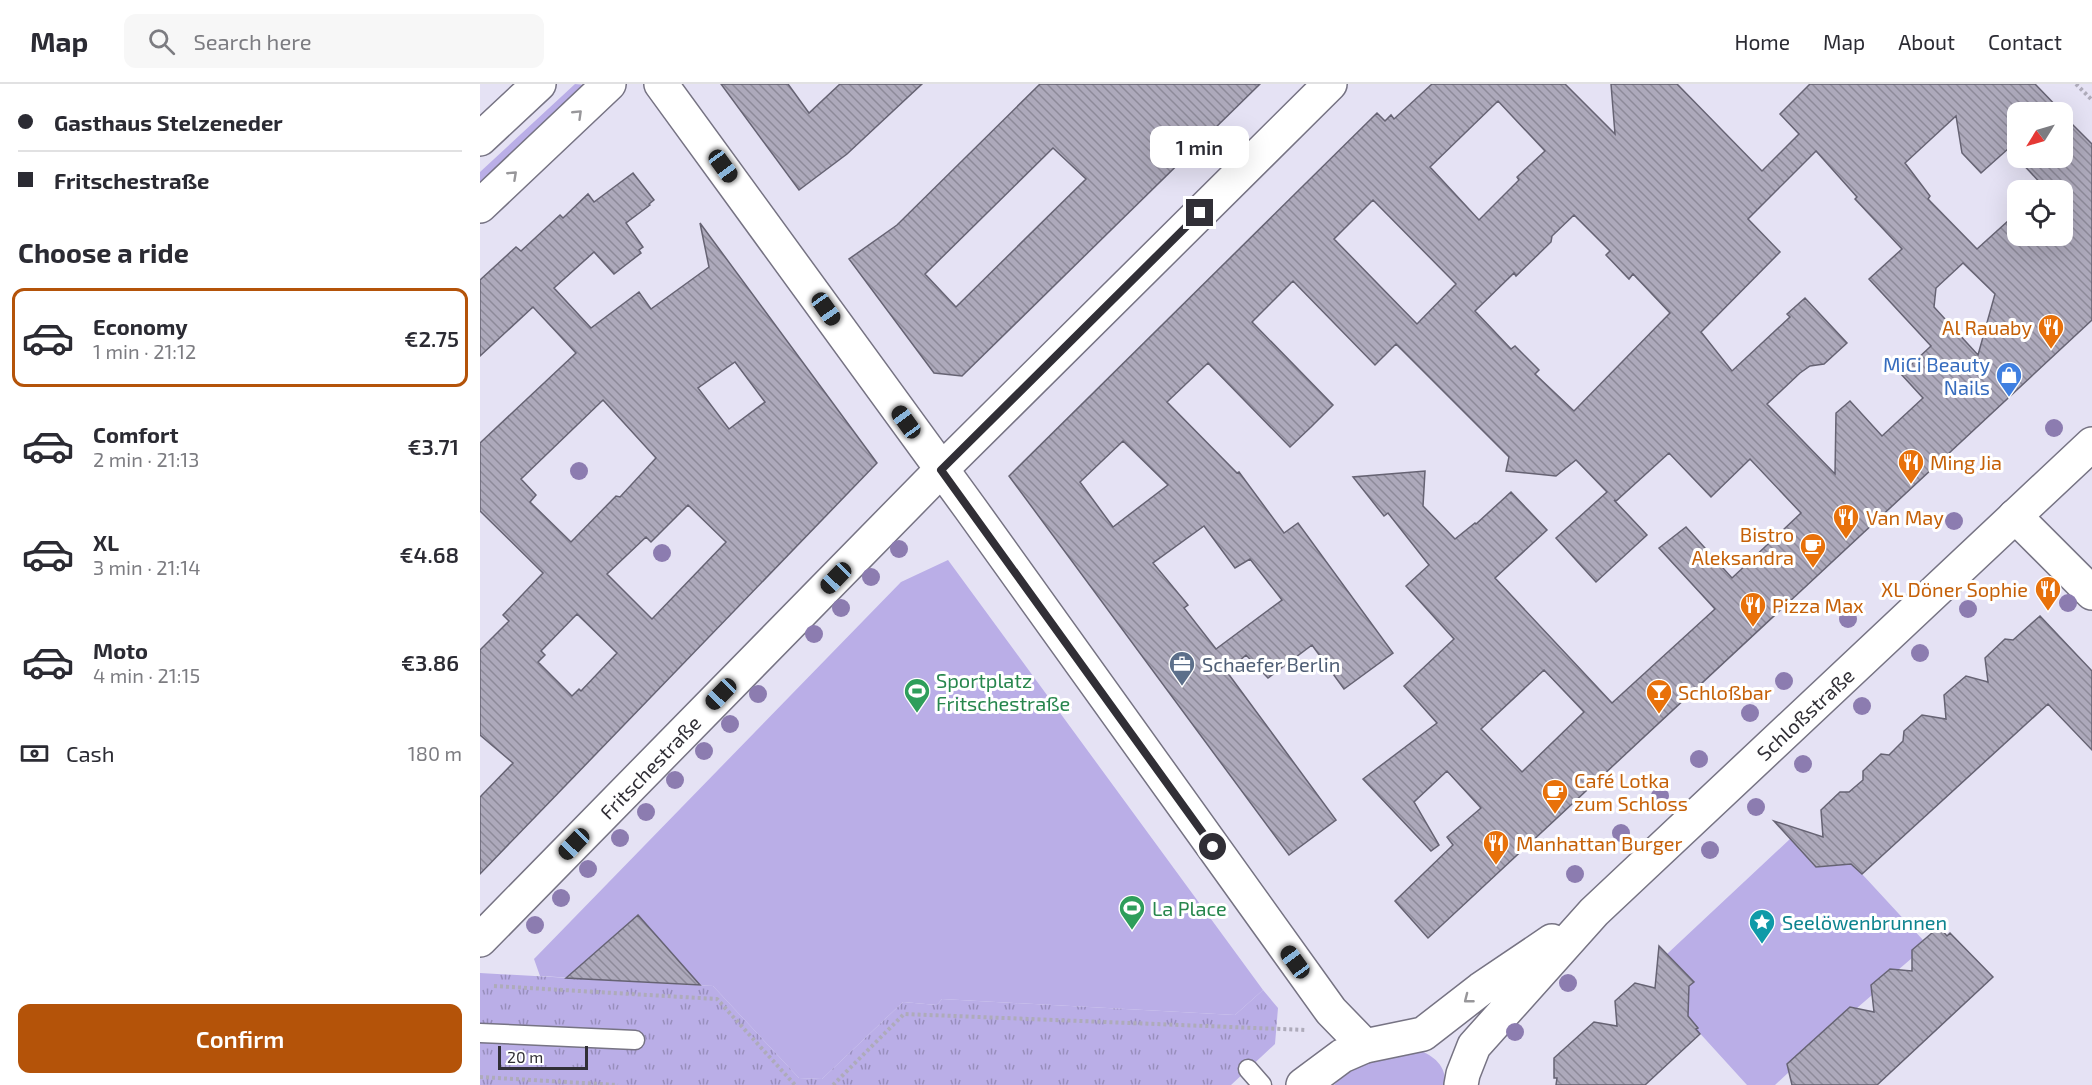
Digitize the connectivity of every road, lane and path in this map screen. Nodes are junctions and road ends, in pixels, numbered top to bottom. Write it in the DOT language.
graph roads {
  1 [pos="539,84"];
  2 [pos="609,84"];
  3 [pos="661,84"];
  4 [pos="1330,84"];
  5 [pos="2076,84"];
  6 [pos="2092,100"];
  7 [pos="480,139"];
  8 [pos="480,206"];
  9 [pos="2092,444"];
  10 [pos="941,470"];
  11 [pos="2015,516"];
  12 [pos="2092,592"];
  13 [pos="1594,912"];
  14 [pos="480,940"];
  15 [pos="494,986"];
  16 [pos="1310,1030"];
  17 [pos="480,1033"];
  18 [pos="1423,1034"];
  19 [pos="636,1040"];
  20 [pos="1365,1046"];
  21 [pos="1248,1069"];
  22 [pos="480,1077"];
  23 [pos="1462,1080"];
  24 [pos="1309,1083"];
  25 [pos="618,1085"];
  26 [pos="795,1085"];
  27 [pos="833,1085"];
  28 [pos="1262,1085"];
  1 -- 7 [label="street"];
  8 -- 2 [label="street, one-way"];
  3 -- 10 [label="street"];
  4 -- 10 [label="street, Fritschestraße"];
  5 -- 6 [label="path"];
  9 -- 11 [label="street, Schloßstraße"];
  10 -- 14 [label="street, Fritschestraße"];
  10 -- 20 [label="street"];
  11 -- 12 [label="street"];
  11 -- 13 [label="street, Schloßstraße"];
  13 -- 18 [label="street, Schloßstraße, one-way"];
  13 -- 23 [label="street, Schloßstraße"];
  15 -- 26 [label="path"];
  16 -- 27 [label="path"];
  17 -- 19 [label="lane"];
  18 -- 20 [label="street, Schloßstraße"];
  18 -- 23 [label="street, Schloßstraße"];
  20 -- 24 [label="street, Schloßstraße"];
  21 -- 28 [label="lane"];
  22 -- 25 [label="path"];
}
